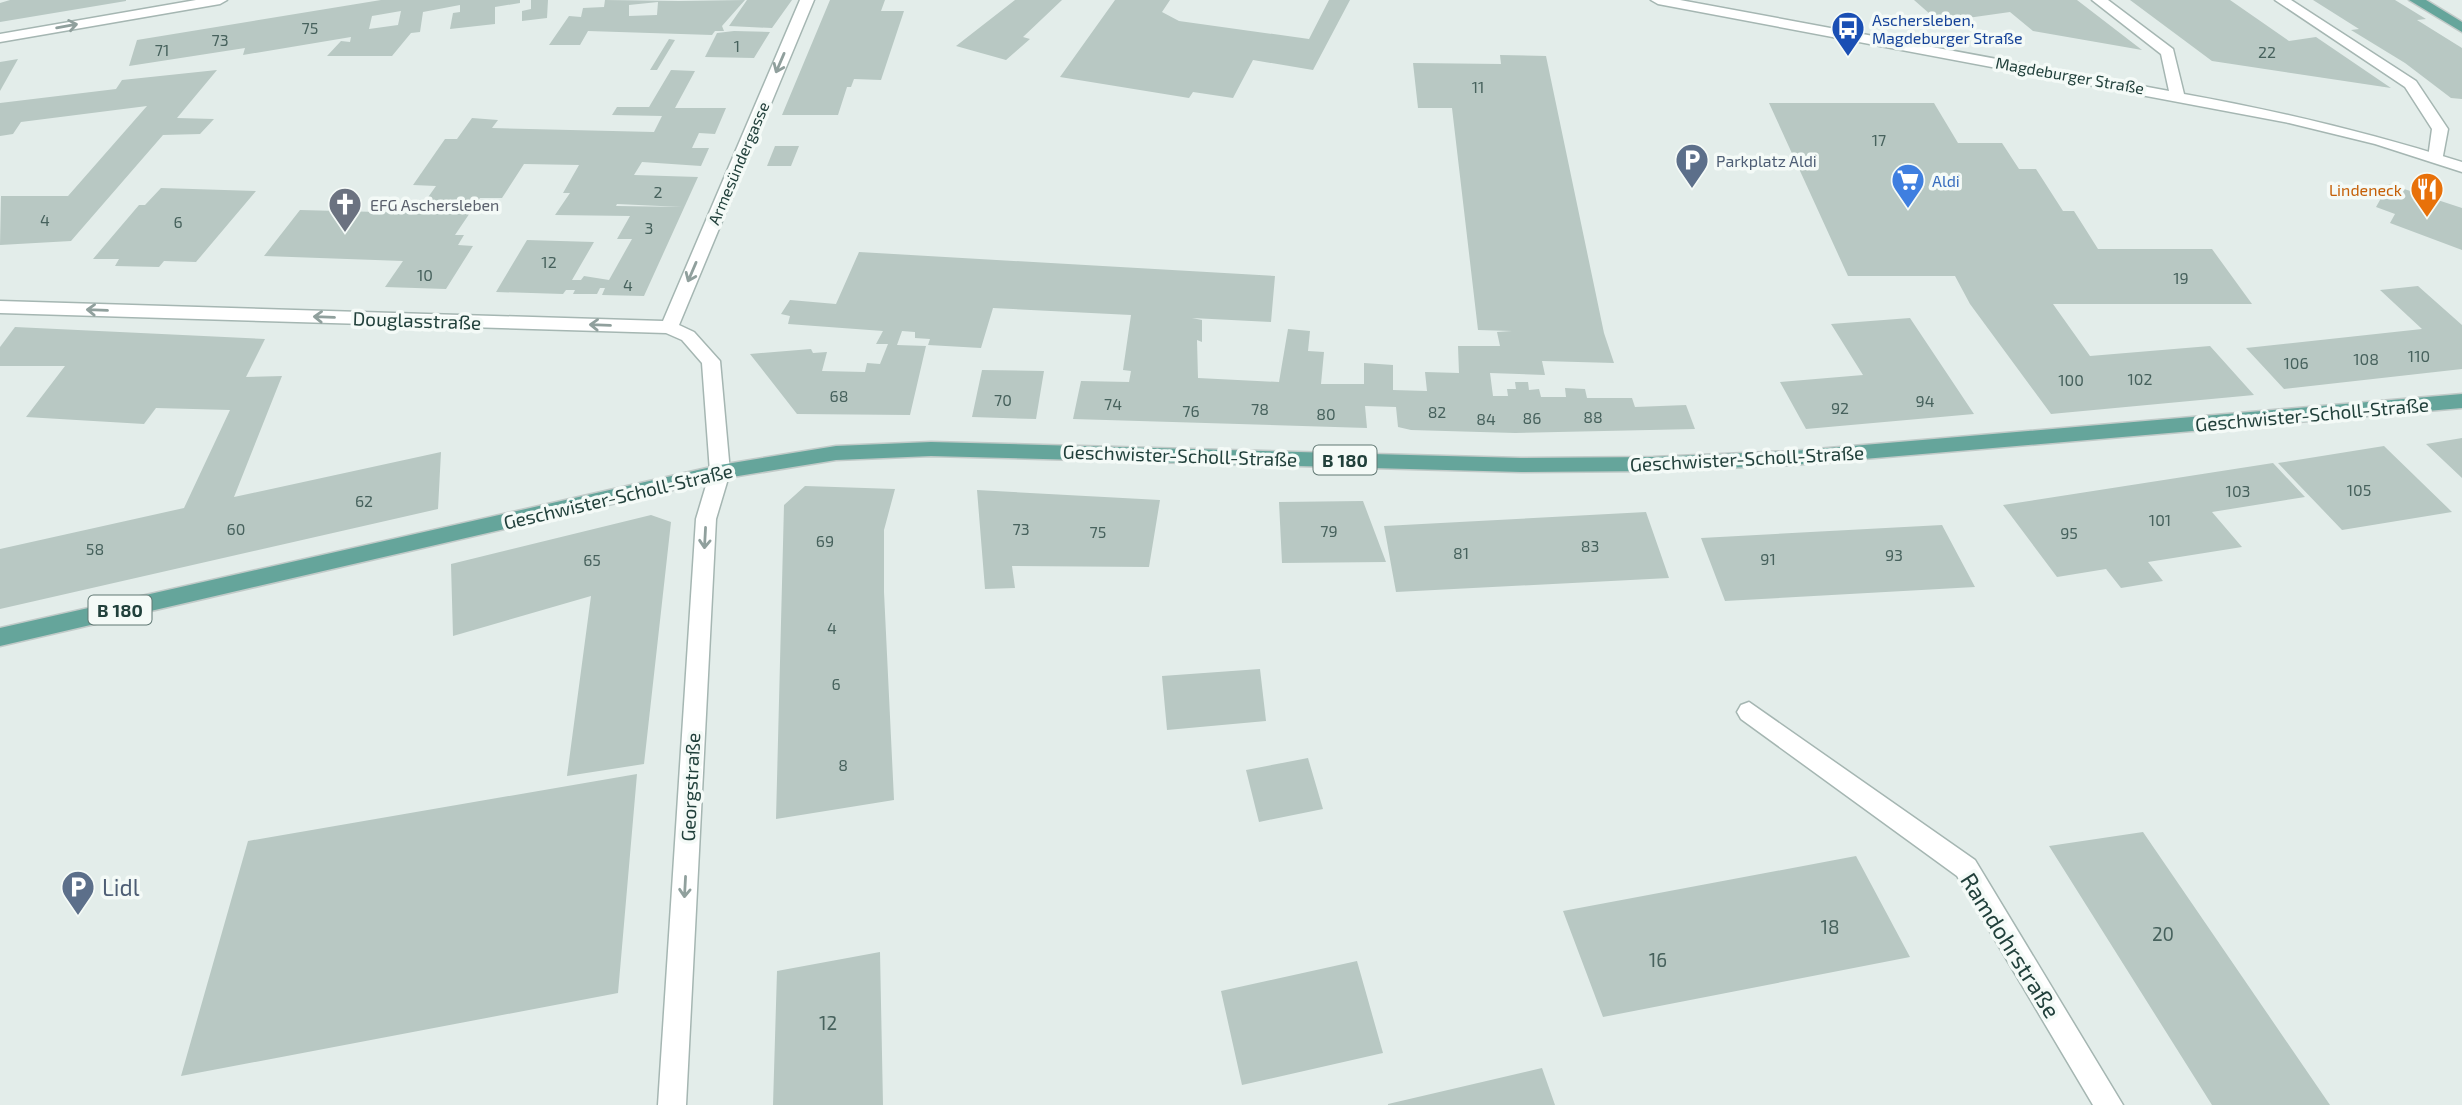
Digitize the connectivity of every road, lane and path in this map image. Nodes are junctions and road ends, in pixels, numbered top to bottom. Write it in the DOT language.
graph roads {
  1 [pos="220,0"];
  2 [pos="807,0"];
  3 [pos="1658,0"];
  4 [pos="2099,0"];
  5 [pos="2282,0"];
  6 [pos="2416,0"];
  7 [pos="2462,28"];
  8 [pos="0,38"];
  9 [pos="2177,95"];
  10 [pos="2436,158"];
  11 [pos="2462,167"];
  12 [pos="0,307"];
  13 [pos="668,327"];
  14 [pos="2462,401"];
  15 [pos="720,472"];
  16 [pos="0,637"];
  17 [pos="1749,712"];
  18 [pos="672,1105"];
  19 [pos="2109,1105"];
  8 -- 1 [label="street, one-way"];
  2 -- 13 [label="street, Armesündergasse, one-way"];
  3 -- 9 [label="street, Magdeburger Straße"];
  4 -- 9 [label="street"];
  5 -- 10 [label="street"];
  6 -- 7 [label="main road"];
  9 -- 10 [label="street, Magdeburger Straße"];
  10 -- 11 [label="street, Magdeburger Straße"];
  13 -- 12 [label="street, Douglasstraße, one-way"];
  13 -- 15 [label="street"];
  14 -- 15 [label="main road, Geschwister-Scholl-Straße / B 180"];
  15 -- 16 [label="main road, Geschwister-Scholl-Straße / B 180"];
  15 -- 18 [label="street, Georgstraße, one-way"];
  17 -- 19 [label="street, Ramdohrstraße"];
}
